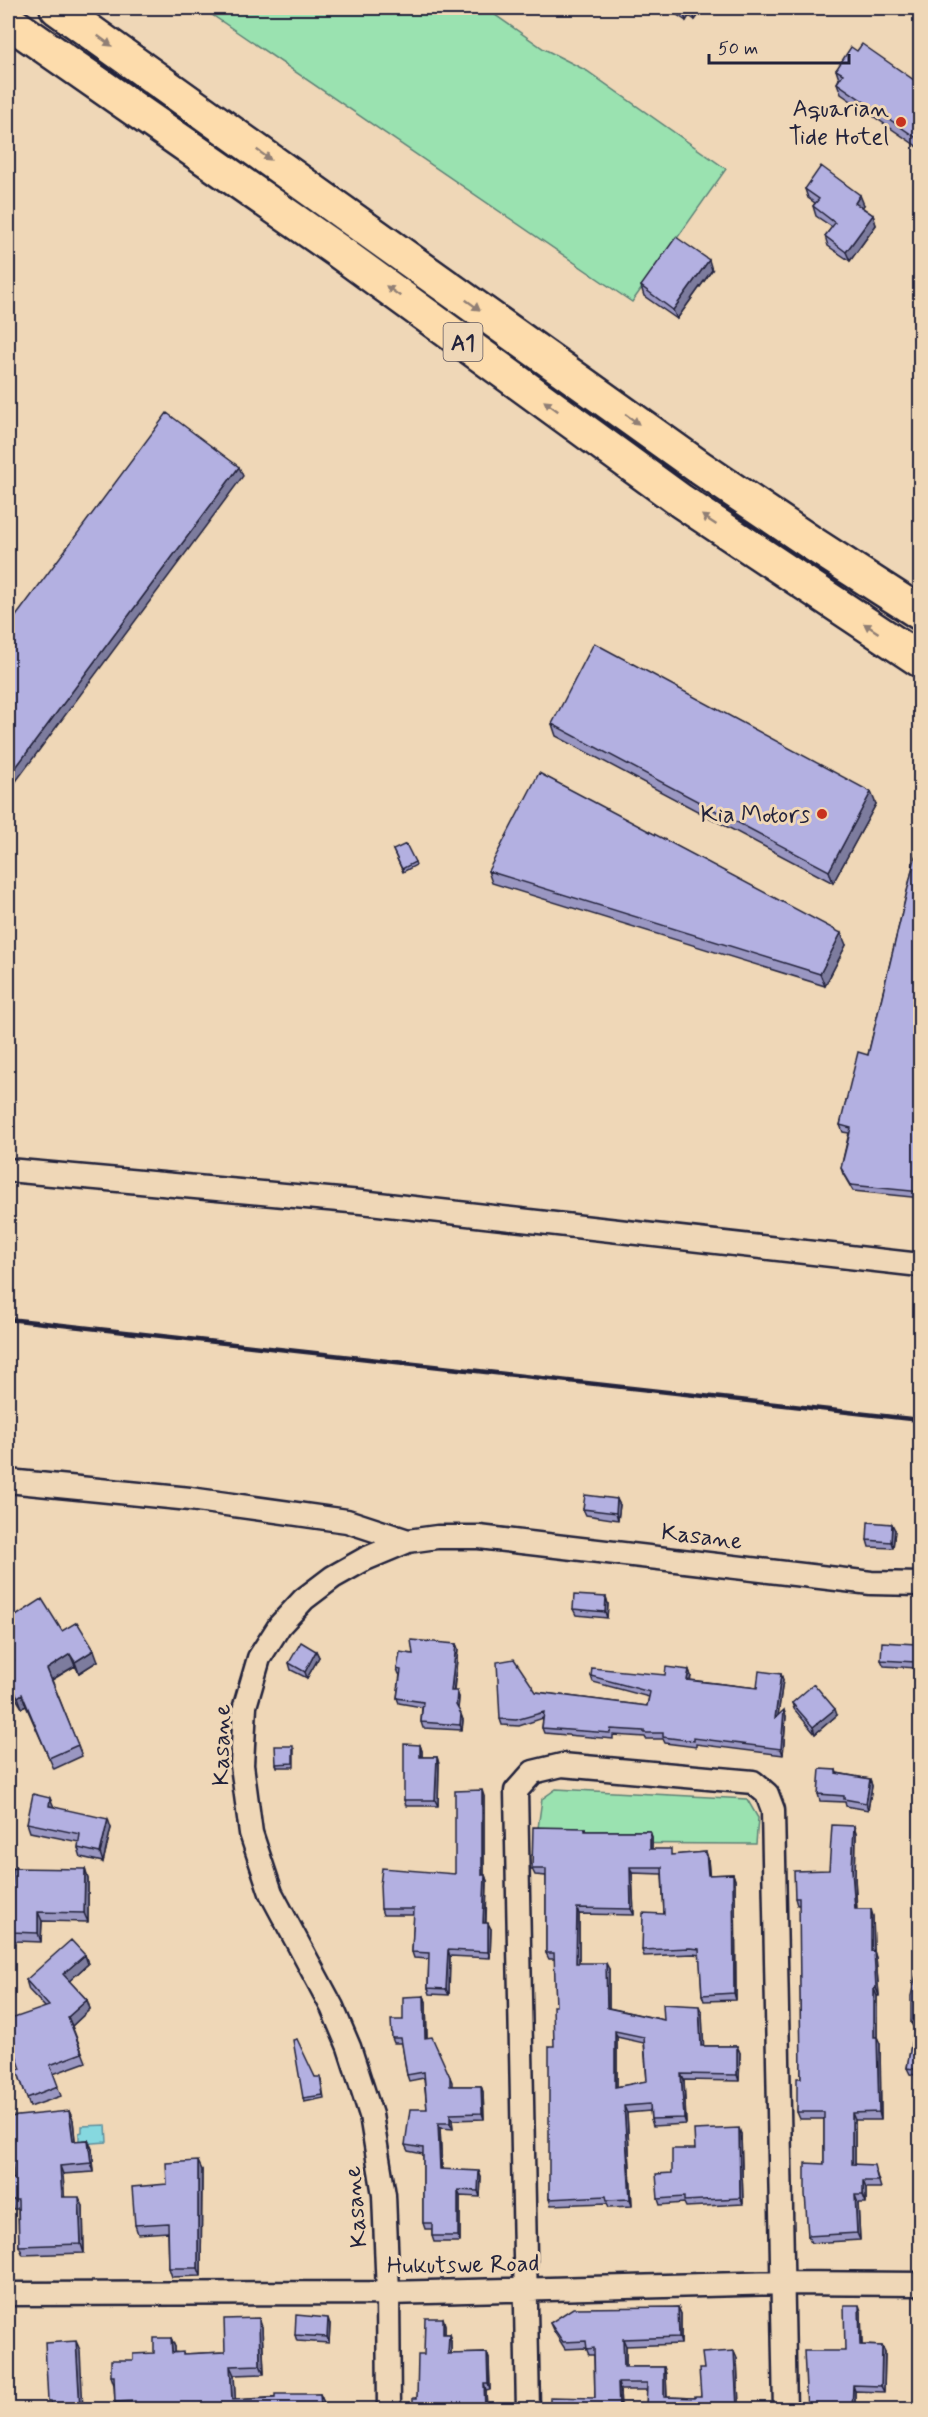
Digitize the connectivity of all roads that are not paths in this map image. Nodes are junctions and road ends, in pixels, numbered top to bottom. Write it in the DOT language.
graph roads {
  1 [pos="57,8"];
  2 [pos="8,22"];
  3 [pos="921,612"];
  4 [pos="921,660"];
  5 [pos="8,1170"];
  6 [pos="921,1265"];
  7 [pos="8,1481"];
  8 [pos="408,1541"];
  9 [pos="921,1584"];
  10 [pos="782,2283"];
  11 [pos="921,2284"];
  12 [pos="525,2290"];
  13 [pos="388,2293"];
  14 [pos="8,2294"];
  15 [pos="389,2409"];
  16 [pos="528,2409"];
  17 [pos="785,2409"];
  1 -- 3 [label="highway, A1, one-way"];
  4 -- 2 [label="highway, A1, one-way"];
  5 -- 6 [label="street"];
  7 -- 8 [label="street"];
  8 -- 9 [label="street, Kasane"];
  8 -- 13 [label="street, Kasane"];
  10 -- 11 [label="street, Hukutswe Road"];
  10 -- 12 [label="street, Hukutswe Road"];
  10 -- 12 [label="street"];
  10 -- 17 [label="street"];
  12 -- 13 [label="street, Hukutswe Road"];
  12 -- 16 [label="street"];
  13 -- 14 [label="street, Hukutswe Road"];
  13 -- 15 [label="street, Kasane"];
}
